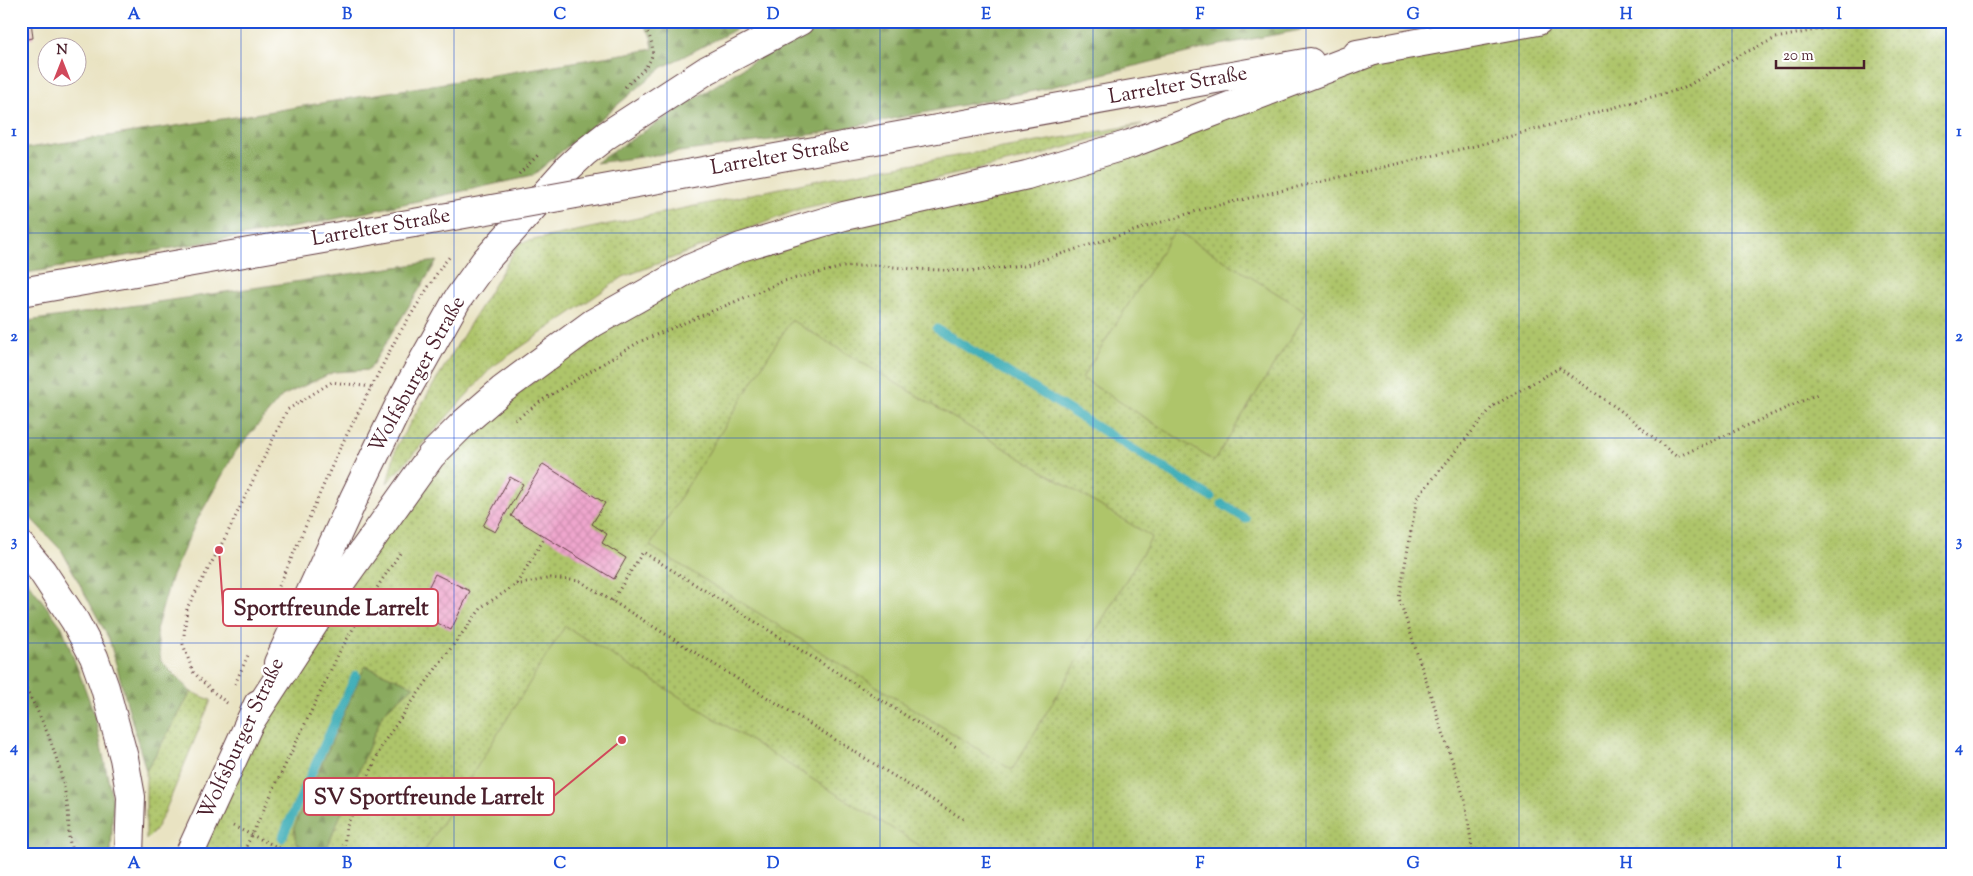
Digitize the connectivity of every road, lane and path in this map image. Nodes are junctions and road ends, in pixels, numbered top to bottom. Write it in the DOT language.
graph roads {
  1 [pos="800,21"];
  2 [pos="1497,21"];
  3 [pos="1538,21"];
  4 [pos="1859,21"];
  5 [pos="1385,49"];
  6 [pos="21,292"];
  7 [pos="1820,393"];
  8 [pos="404,395"];
  9 [pos="512,422"];
  10 [pos="545,537"];
  11 [pos="21,546"];
  12 [pos="405,546"];
  13 [pos="516,585"];
  14 [pos="612,601"];
  15 [pos="21,681"];
  16 [pos="248,725"];
  17 [pos="958,748"];
  18 [pos="964,819"];
  19 [pos="251,834"];
  20 [pos="75,855"];
  21 [pos="128,855"];
  22 [pos="189,855"];
  23 [pos="242,855"];
  24 [pos="294,855"];
  25 [pos="343,855"];
  26 [pos="1472,855"];
  1 -- 8 [label="main road, Wolfsburger Straße"];
  2 -- 5 [label="main road"];
  3 -- 5 [label="main road, Larrelter Straße"];
  4 -- 9 [label="path"];
  5 -- 6 [label="main road, Larrelter Straße, bridge"];
  5 -- 16 [label="main road"];
  7 -- 26 [label="path"];
  8 -- 16 [label="main road, Wolfsburger Straße"];
  8 -- 16 [label="path"];
  10 -- 13 [label="path"];
  11 -- 21 [label="main road"];
  12 -- 19 [label="path"];
  13 -- 14 [label="path"];
  13 -- 25 [label="path"];
  14 -- 17 [label="path"];
  14 -- 18 [label="path"];
  15 -- 20 [label="path"];
  16 -- 22 [label="main road, Wolfsburger Straße"];
  19 -- 23 [label="path"];
  19 -- 24 [label="path"];
}
